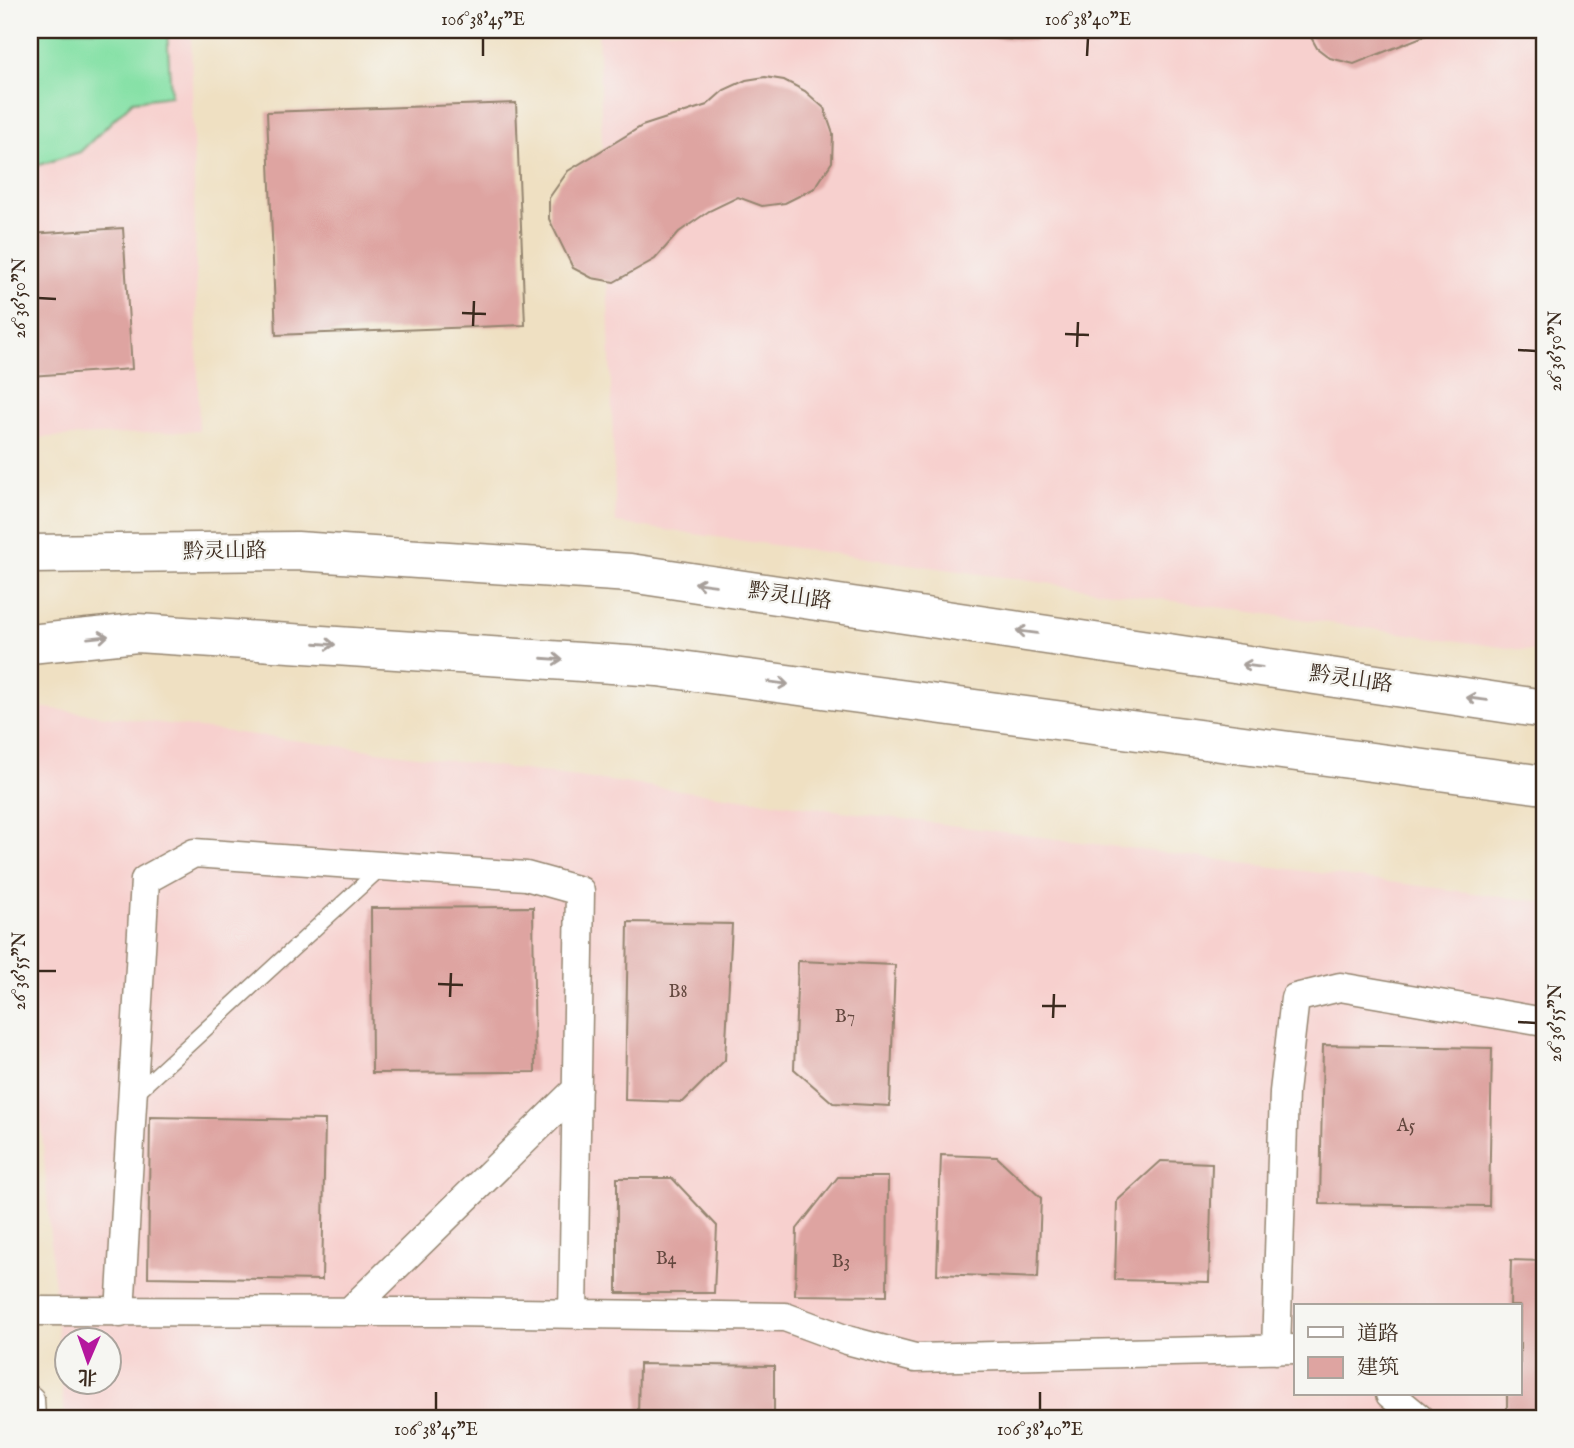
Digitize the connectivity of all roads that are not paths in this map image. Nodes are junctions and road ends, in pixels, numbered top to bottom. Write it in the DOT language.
graph roads {
  1 [pos="30,554"];
  2 [pos="30,644"];
  3 [pos="1544,709"];
  4 [pos="1544,785"];
  5 [pos="383,866"];
  6 [pos="1541,1025"];
  7 [pos="577,1089"];
  8 [pos="133,1096"];
  9 [pos="30,1311"];
  10 [pos="349,1312"];
  11 [pos="120,1313"];
  12 [pos="573,1314"];
  13 [pos="1286,1350"];
  14 [pos="1392,1396"];
  15 [pos="30,1400"];
  16 [pos="31,1418"];
  17 [pos="1419,1418"];
  3 -- 1 [label="main road, 黔灵山路, one-way"];
  2 -- 4 [label="main road, one-way"];
  5 -- 7 [label="street"];
  5 -- 8 [label="lane"];
  5 -- 8 [label="street"];
  6 -- 13 [label="street"];
  7 -- 10 [label="street"];
  7 -- 12 [label="street"];
  8 -- 11 [label="street"];
  9 -- 11 [label="street"];
  10 -- 11 [label="street"];
  10 -- 12 [label="street"];
  12 -- 13 [label="street"];
  14 -- 17 [label="street"];
  15 -- 16 [label="street"];
}
